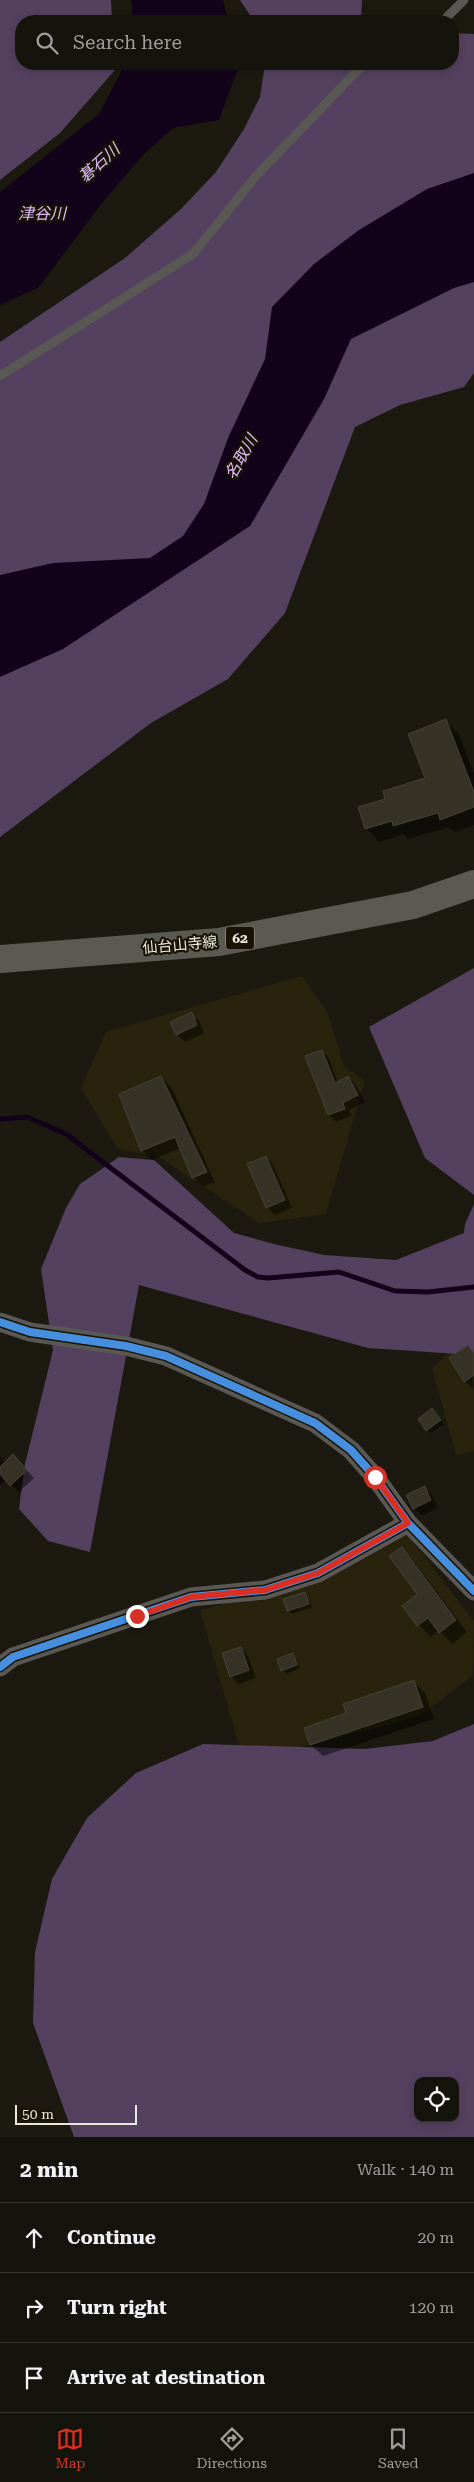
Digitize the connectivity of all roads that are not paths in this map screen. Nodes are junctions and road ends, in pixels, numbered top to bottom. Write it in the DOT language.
graph roads {
  1 [pos="464,0"];
  2 [pos="449,15"];
  3 [pos="359,70"];
  4 [pos="0,376"];
  5 [pos="474,884"];
  6 [pos="0,959"];
  7 [pos="0,1322"];
  8 [pos="408,1523"];
  9 [pos="474,1591"];
  10 [pos="0,1667"];
  1 -- 2 [label="lane"];
  3 -- 4 [label="lane"];
  5 -- 6 [label="main road, 仙台山寺線 / 62"];
  7 -- 8 [label="street"];
  8 -- 9 [label="street"];
  8 -- 10 [label="street"];
}
